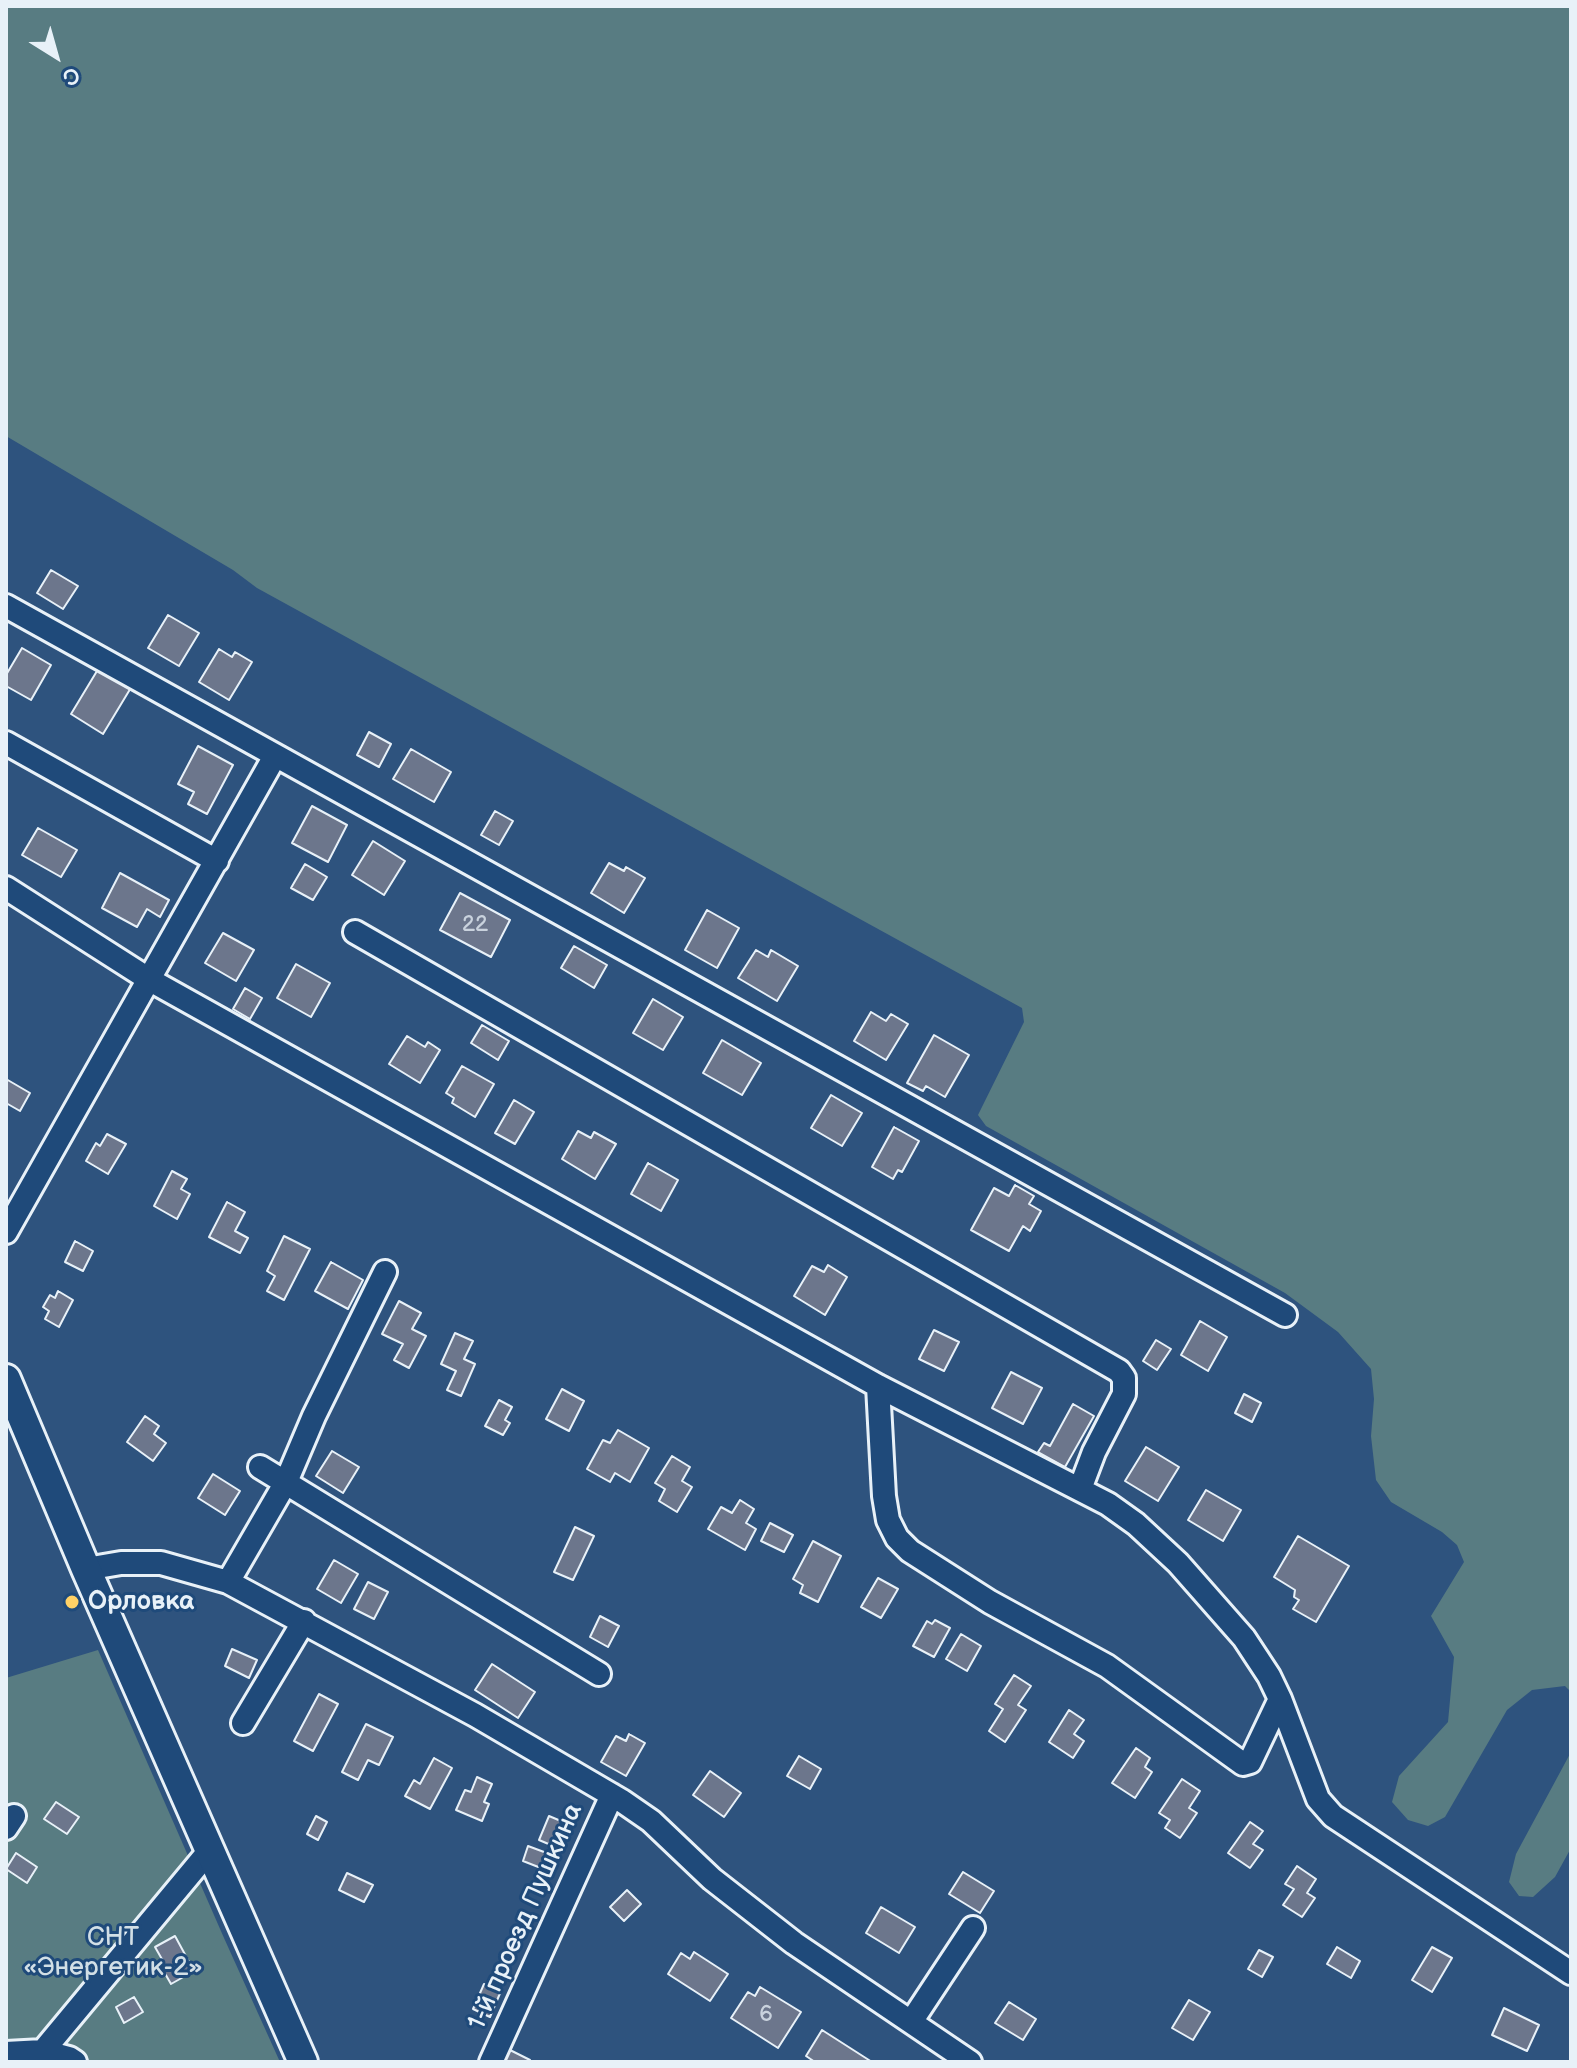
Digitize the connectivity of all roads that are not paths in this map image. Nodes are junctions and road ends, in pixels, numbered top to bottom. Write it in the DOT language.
graph roads {
  1 [pos="6,606"];
  2 [pos="6,743"];
  3 [pos="275,756"];
  4 [pos="217,861"];
  5 [pos="6,888"];
  6 [pos="355,932"];
  7 [pos="150,980"];
  8 [pos="6,1232"];
  9 [pos="385,1272"];
  10 [pos="1285,1315"];
  11 [pos="6,1379"];
  12 [pos="878,1386"];
  13 [pos="260,1467"];
  14 [pos="286,1482"];
  15 [pos="1080,1489"];
  16 [pos="86,1569"];
  17 [pos="228,1582"];
  18 [pos="304,1621"];
  19 [pos="599,1674"];
  20 [pos="1280,1699"];
  21 [pos="243,1723"];
  22 [pos="612,1795"];
  23 [pos="210,1850"];
  24 [pos="973,1928"];
  25 [pos="1571,1973"];
  26 [pos="911,2022"];
  27 [pos="43,2051"];
  28 [pos="6,2053"];
  29 [pos="75,2062"];
  30 [pos="303,2062"];
  31 [pos="491,2062"];
  32 [pos="970,2062"];
  1 -- 3 [label="street"];
  2 -- 4 [label="street"];
  3 -- 4 [label="street"];
  3 -- 10 [label="street"];
  4 -- 7 [label="street"];
  5 -- 7 [label="street"];
  6 -- 15 [label="street"];
  7 -- 8 [label="street"];
  7 -- 12 [label="street"];
  9 -- 14 [label="street"];
  11 -- 16 [label="main road"];
  12 -- 15 [label="street"];
  12 -- 20 [label="street"];
  13 -- 14 [label="street"];
  14 -- 17 [label="street"];
  14 -- 19 [label="street"];
  15 -- 20 [label="street"];
  16 -- 17 [label="street"];
  16 -- 23 [label="main road"];
  17 -- 18 [label="street"];
  18 -- 21 [label="street"];
  18 -- 22 [label="street"];
  20 -- 25 [label="street"];
  22 -- 26 [label="street"];
  22 -- 31 [label="street, 1-й проезд Пушкина"];
  23 -- 27 [label="street"];
  23 -- 30 [label="main road"];
  24 -- 26 [label="street"];
  26 -- 32 [label="street"];
  27 -- 28 [label="street"];
  27 -- 29 [label="street"];
}
